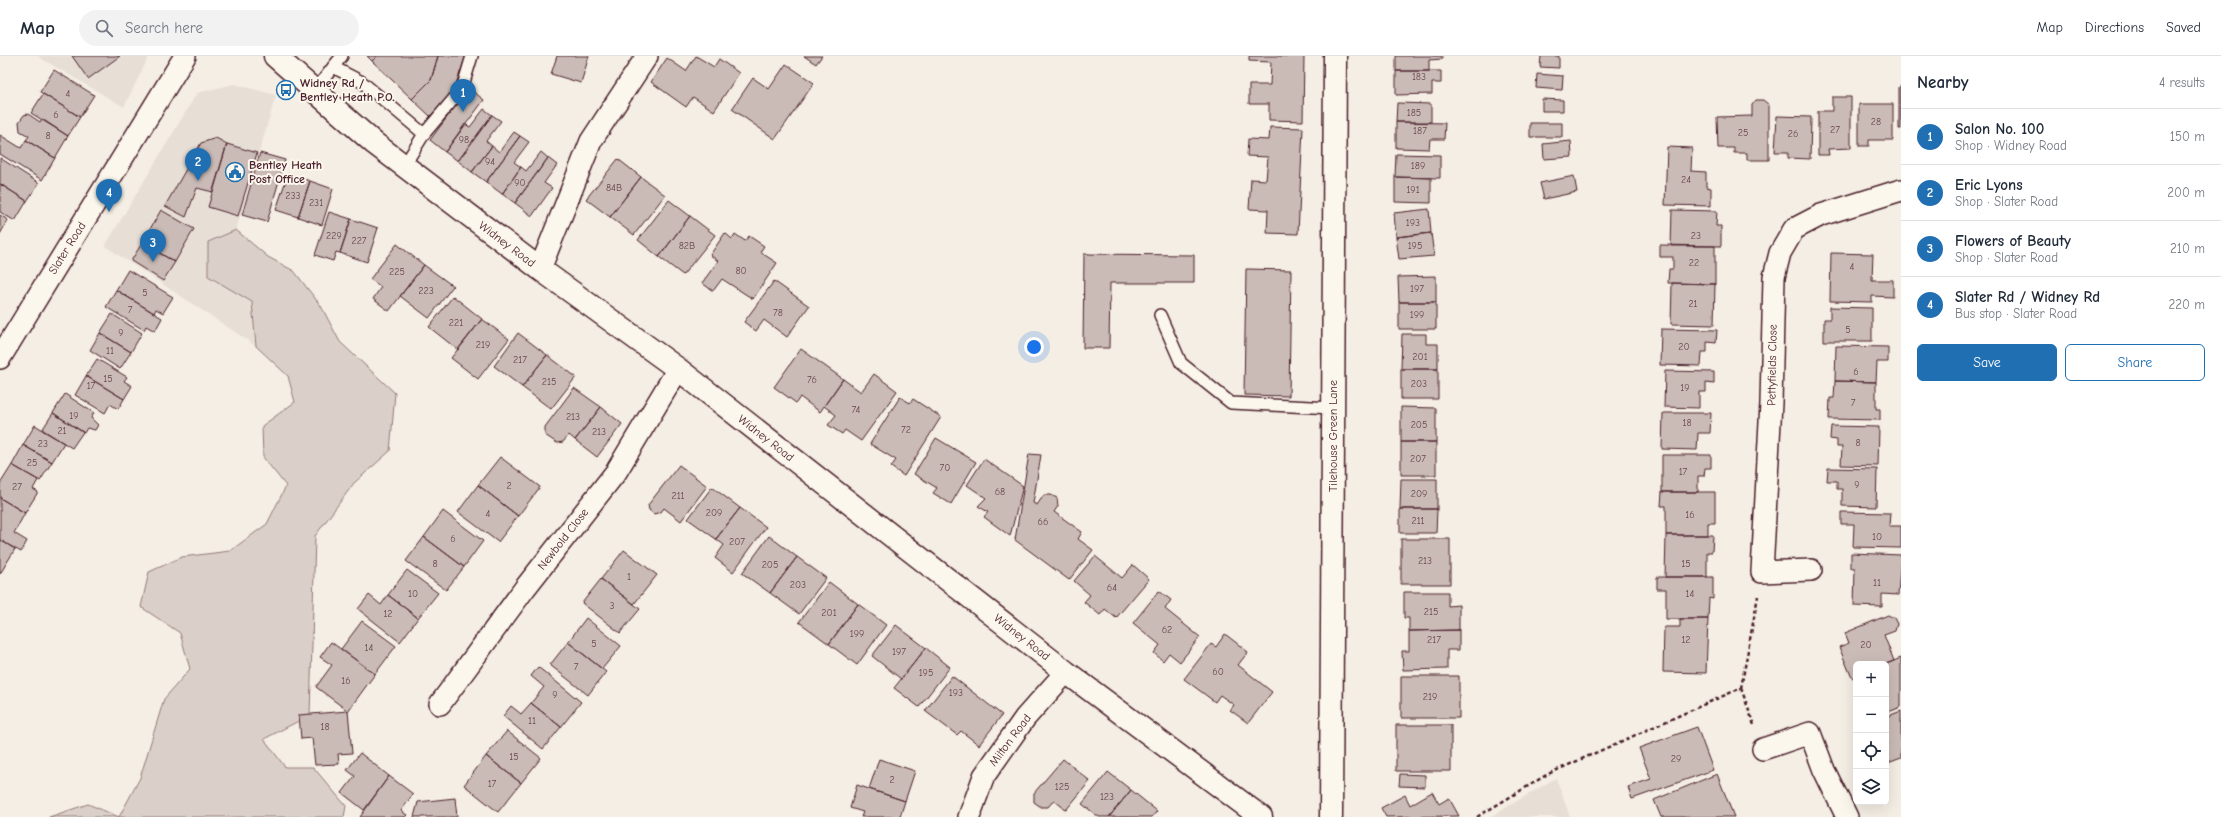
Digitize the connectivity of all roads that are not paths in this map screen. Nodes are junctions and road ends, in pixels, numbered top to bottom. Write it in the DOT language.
graph roads {
  1 [pos="185,56"];
  2 [pos="275,56"];
  3 [pos="342,56"];
  4 [pos="472,56"];
  5 [pos="647,56"];
  6 [pos="1336,56"];
  7 [pos="333,67"];
  8 [pos="314,92"];
  9 [pos="424,134"];
  10 [pos="404,166"];
  11 [pos="1901,190"];
  12 [pos="540,269"];
  13 [pos="1160,315"];
  14 [pos="0,358"];
  15 [pos="678,369"];
  16 [pos="1333,408"];
  17 [pos="1811,570"];
  18 [pos="1066,672"];
  19 [pos="440,704"];
  20 [pos="1763,749"];
  21 [pos="969,817"];
  22 [pos="1261,817"];
  23 [pos="1331,817"];
  24 [pos="1847,817"];
  1 -- 14 [label="street, Slater Road"];
  2 -- 8 [label="street, Widney Road"];
  3 -- 7 [label="lane"];
  4 -- 9 [label="lane"];
  5 -- 12 [label="street"];
  6 -- 16 [label="street, Tilehouse Green Lane"];
  7 -- 8 [label="lane"];
  7 -- 9 [label="lane"];
  8 -- 10 [label="street, Widney Road"];
  9 -- 10 [label="lane"];
  10 -- 12 [label="street, Widney Road"];
  11 -- 17 [label="street, Pettyfields Close"];
  12 -- 15 [label="street, Widney Road"];
  13 -- 16 [label="lane"];
  15 -- 18 [label="street, Widney Road"];
  15 -- 19 [label="street, Newbold Close"];
  16 -- 23 [label="street, Tilehouse Green Lane"];
  18 -- 21 [label="street, Milton Road"];
  18 -- 22 [label="street, Widney Road"];
  20 -- 24 [label="street"];
}
